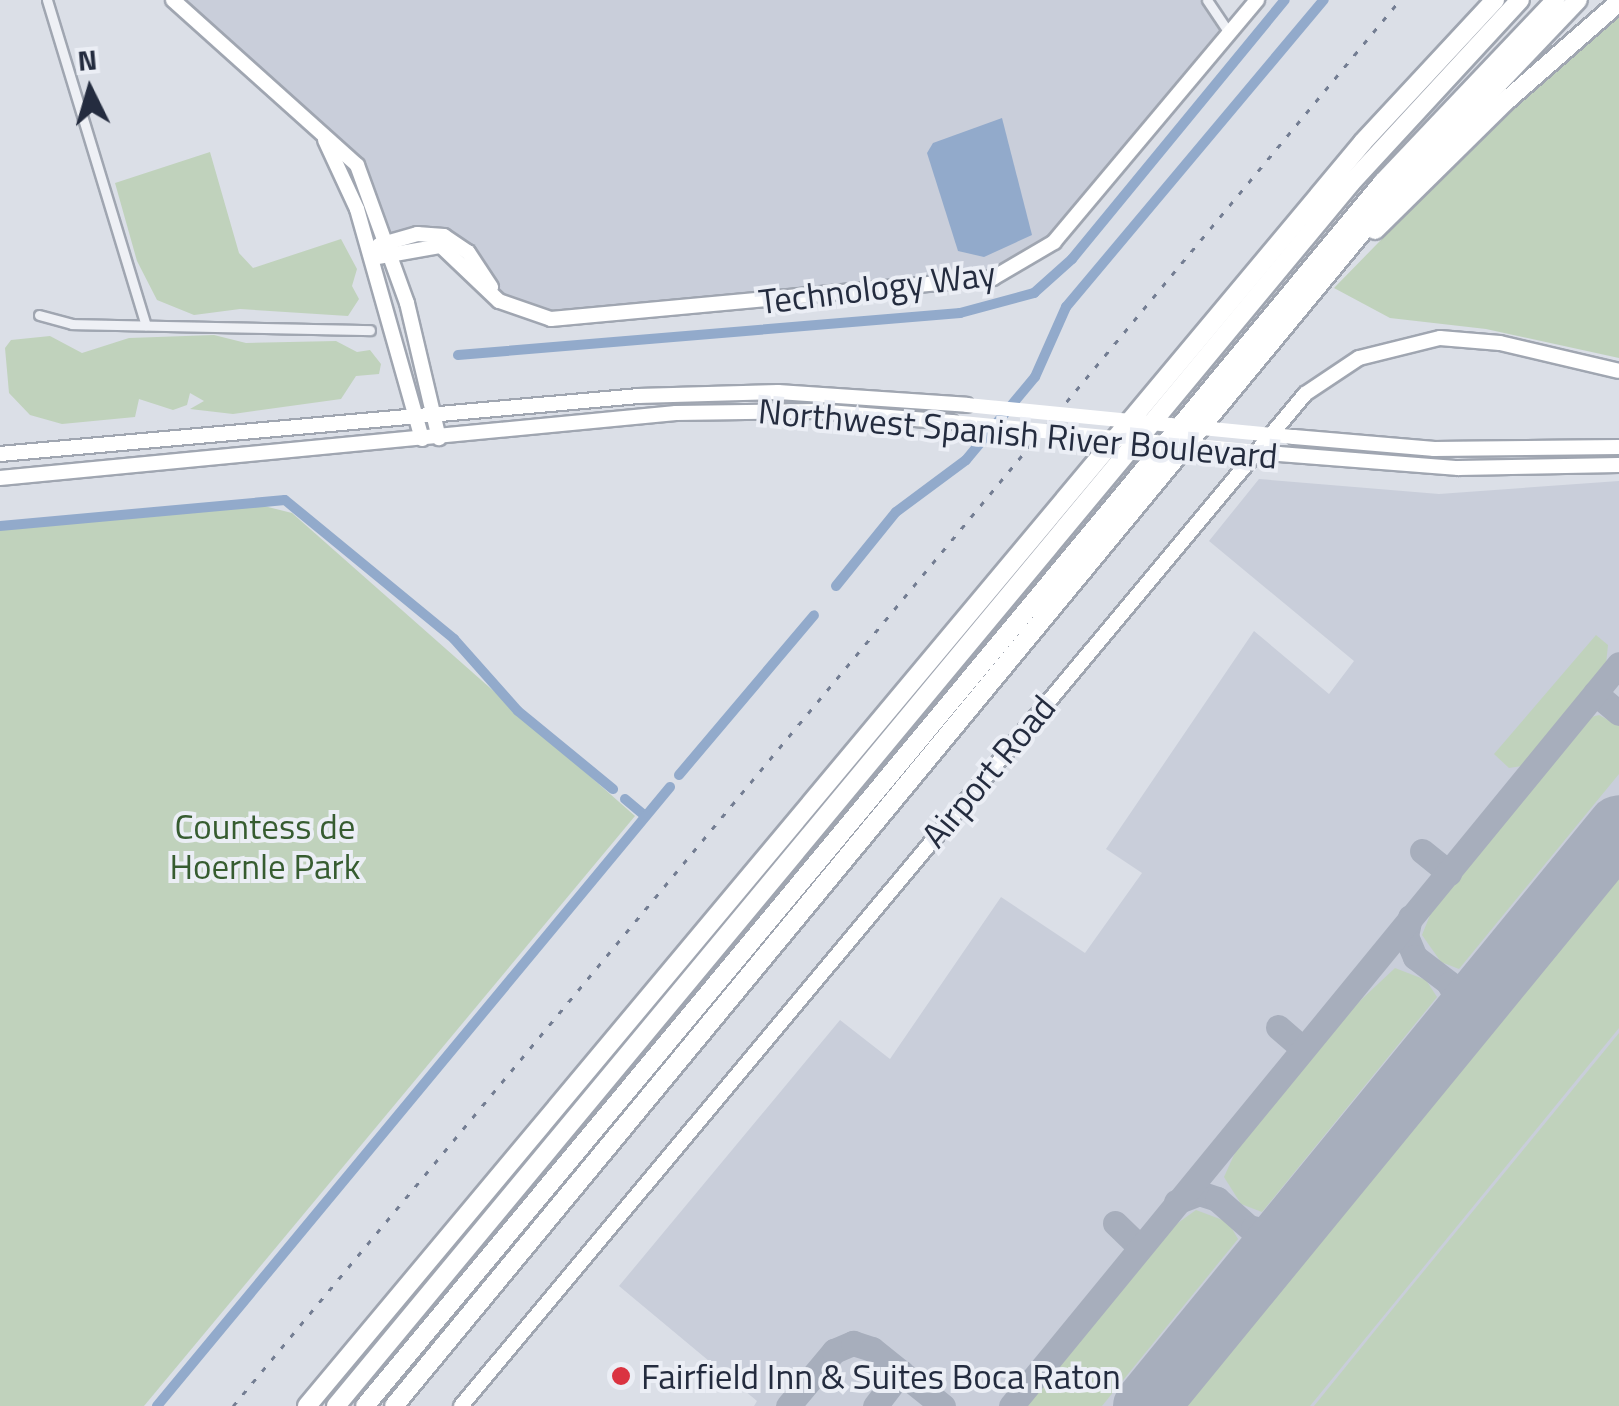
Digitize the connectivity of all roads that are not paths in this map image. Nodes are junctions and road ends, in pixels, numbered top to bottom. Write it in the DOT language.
graph roads {
  1 [pos="47,0"];
  2 [pos="173,0"];
  3 [pos="1207,0"];
  4 [pos="1256,0"];
  5 [pos="1495,0"];
  6 [pos="1520,0"];
  7 [pos="1556,0"];
  8 [pos="1578,0"];
  9 [pos="1619,2"];
  10 [pos="1229,33"];
  11 [pos="317,126"];
  12 [pos="389,248"];
  13 [pos="370,253"];
  14 [pos="1330,271"];
  15 [pos="38,315"];
  16 [pos="146,325"];
  17 [pos="370,330"];
  18 [pos="1619,371"];
  19 [pos="437,414"];
  20 [pos="418,416"];
  21 [pos="439,438"];
  22 [pos="422,439"];
  23 [pos="1619,447"];
  24 [pos="0,454"];
  25 [pos="1619,465"];
  26 [pos="0,478"];
  27 [pos="750,909"];
  28 [pos="644,1000"];
  29 [pos="606,1116"];
  30 [pos="518,1257"];
  31 [pos="307,1406"];
  32 [pos="336,1406"];
  33 [pos="365,1406"];
  34 [pos="394,1406"];
  35 [pos="461,1406"];
  1 -- 16 [label="street"];
  2 -- 11 [label="street"];
  3 -- 10 [label="street"];
  4 -- 10 [label="street, Technology Way"];
  5 -- 28 [label="highway"];
  6 -- 27 [label="highway"];
  7 -- 29 [label="highway"];
  8 -- 14 [label="highway"];
  9 -- 14 [label="highway"];
  10 -- 12 [label="street, Technology Way"];
  11 -- 12 [label="street"];
  11 -- 13 [label="street"];
  12 -- 13 [label="street, Technology Way"];
  12 -- 19 [label="street"];
  13 -- 20 [label="street"];
  14 -- 30 [label="highway"];
  15 -- 16 [label="street"];
  16 -- 17 [label="street"];
  18 -- 35 [label="street, Airport Road"];
  19 -- 20 [label="street, Northwest Spanish River Boulevard"];
  19 -- 21 [label="street"];
  19 -- 23 [label="street, Northwest Spanish River Boulevard, bridge"];
  20 -- 22 [label="street"];
  20 -- 24 [label="street, Northwest Spanish River Boulevard"];
  21 -- 22 [label="street, Northwest Spanish River Boulevard"];
  21 -- 25 [label="street, Northwest Spanish River Boulevard, bridge"];
  22 -- 26 [label="street, Northwest Spanish River Boulevard"];
  27 -- 28 [label="highway"];
  27 -- 32 [label="highway"];
  28 -- 31 [label="highway"];
  29 -- 30 [label="highway"];
  29 -- 33 [label="highway"];
  30 -- 34 [label="highway"];
}
